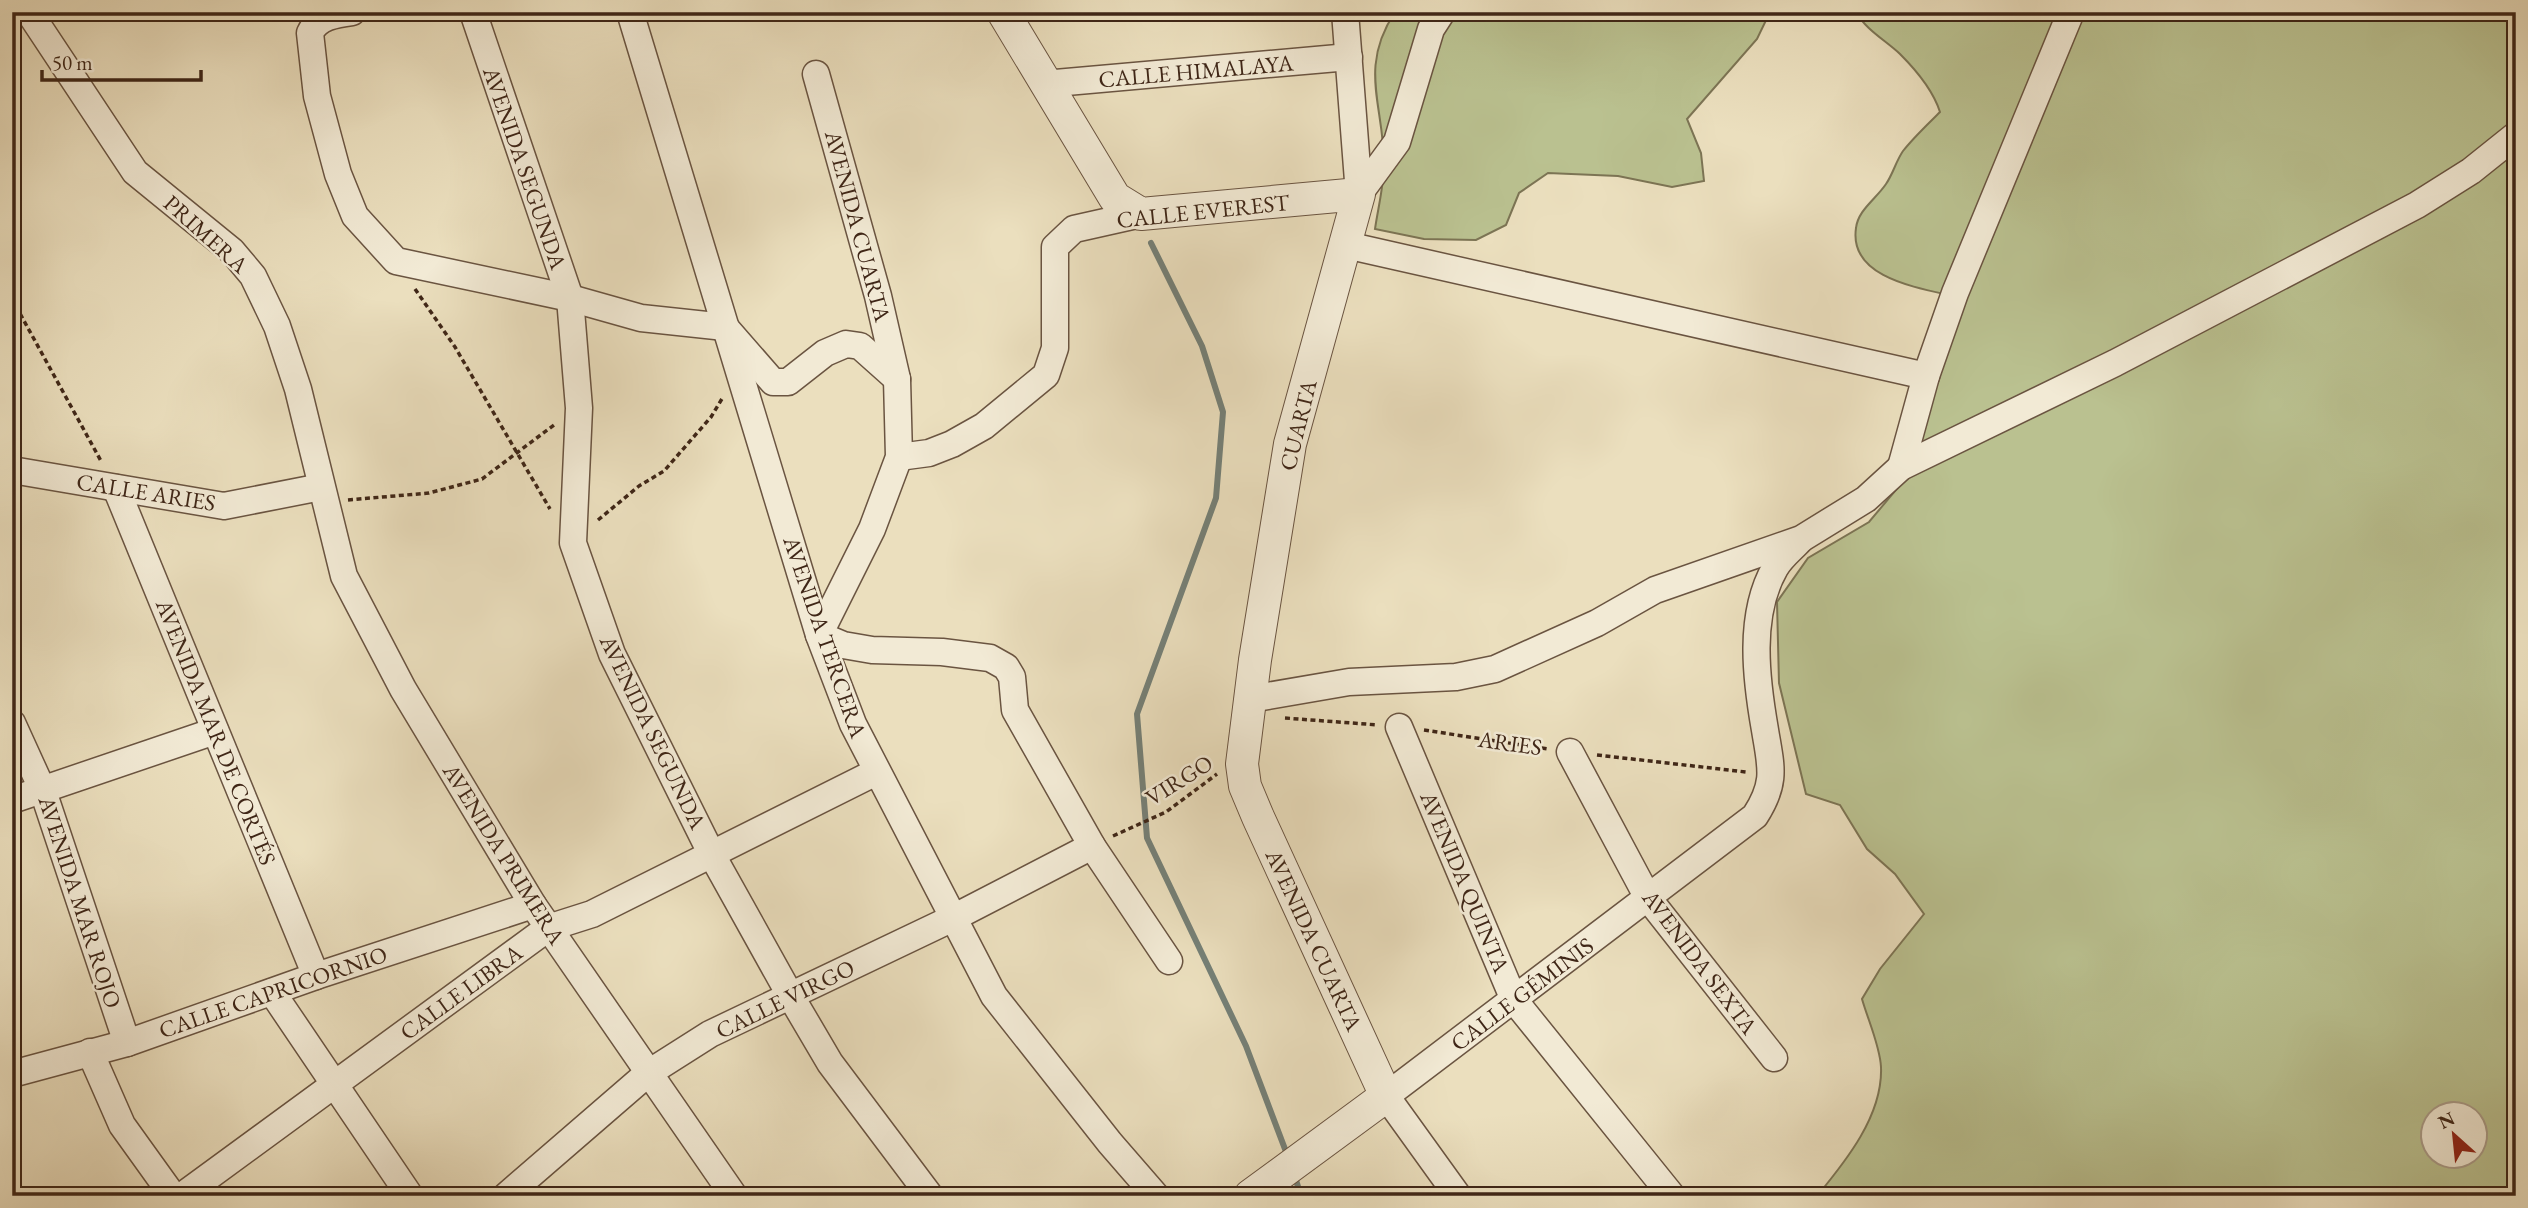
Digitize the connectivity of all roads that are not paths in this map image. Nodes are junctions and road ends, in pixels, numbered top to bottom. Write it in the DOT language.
graph roads {
  1 [pos="29,12"];
  2 [pos="352,12"];
  3 [pos="473,12"];
  4 [pos="630,12"];
  5 [pos="1003,12"];
  6 [pos="1345,12"];
  7 [pos="1442,12"];
  8 [pos="2071,12"];
  9 [pos="1349,57"];
  10 [pos="816,74"];
  11 [pos="1044,84"];
  12 [pos="2516,135"];
  13 [pos="1359,194"];
  14 [pos="1141,214"];
  15 [pos="1346,245"];
  16 [pos="570,298"];
  17 [pos="725,327"];
  18 [pos="1926,376"];
  19 [pos="897,379"];
  20 [pos="899,457"];
  21 [pos="1901,467"];
  22 [pos="12,470"];
  23 [pos="321,487"];
  24 [pos="116,488"];
  25 [pos="1801,539"];
  26 [pos="819,635"];
  27 [pos="1255,660"];
  28 [pos="1249,707"];
  29 [pos="12,723"];
  30 [pos="1399,727"];
  31 [pos="215,731"];
  32 [pos="1570,752"];
  33 [pos="876,772"];
  34 [pos="43,791"];
  35 [pos="12,800"];
  36 [pos="1092,846"];
  37 [pos="712,855"];
  38 [pos="1648,898"];
  39 [pos="533,905"];
  40 [pos="951,919"];
  41 [pos="548,928"];
  42 [pos="1169,961"];
  43 [pos="316,976"];
  44 [pos="271,992"];
  45 [pos="790,995"];
  46 [pos="1514,1000"];
  47 [pos="127,1043"];
  48 [pos="90,1052"];
  49 [pos="1774,1058"];
  50 [pos="12,1074"];
  51 [pos="648,1074"];
  52 [pos="333,1086"];
  53 [pos="1386,1096"];
  54 [pos="173,1196"];
  55 [pos="182,1196"];
  56 [pos="410,1196"];
  57 [pos="506,1196"];
  58 [pos="734,1196"];
  59 [pos="930,1196"];
  60 [pos="1156,1196"];
  61 [pos="1250,1196"];
  62 [pos="1458,1196"];
  63 [pos="1672,1196"];
  1 -- 23 [label="street, PRIMERA"];
  2 -- 16 [label="street"];
  3 -- 16 [label="street, AVENIDA SEGUNDA"];
  4 -- 17 [label="street, AVENIDA TERCERA"];
  5 -- 11 [label="street"];
  6 -- 9 [label="street"];
  7 -- 13 [label="street"];
  8 -- 18 [label="street"];
  9 -- 11 [label="street, CALLE HIMALAYA"];
  9 -- 13 [label="street"];
  10 -- 19 [label="street, AVENIDA CUARTA"];
  11 -- 14 [label="street"];
  12 -- 21 [label="street"];
  13 -- 14 [label="street, CALLE EVEREST"];
  13 -- 15 [label="street, CUARTA"];
  14 -- 20 [label="street, CALLE EVEREST"];
  15 -- 18 [label="street"];
  15 -- 27 [label="street, CUARTA"];
  16 -- 17 [label="street"];
  16 -- 37 [label="street, AVENIDA SEGUNDA"];
  17 -- 19 [label="street"];
  17 -- 26 [label="street, AVENIDA TERCERA"];
  18 -- 21 [label="street"];
  19 -- 20 [label="street, AVENIDA CUARTA"];
  20 -- 26 [label="street"];
  21 -- 25 [label="street"];
  22 -- 24 [label="street, CALLE ARIES"];
  23 -- 24 [label="street, CALLE ARIES"];
  23 -- 39 [label="street, AVENIDA PRIMERA"];
  24 -- 31 [label="street, AVENIDA MAR DE CORTÉS"];
  25 -- 28 [label="street"];
  25 -- 38 [label="street, CALLE GÉMINIS"];
  26 -- 33 [label="street, AVENIDA TERCERA"];
  26 -- 36 [label="street"];
  27 -- 28 [label="street, AVENIDA CUARTA"];
  28 -- 53 [label="street, AVENIDA CUARTA"];
  29 -- 34 [label="street, AVENIDA MAR ROJO"];
  30 -- 46 [label="street, AVENIDA QUINTA"];
  31 -- 34 [label="street"];
  31 -- 43 [label="street, AVENIDA MAR DE CORTÉS"];
  32 -- 38 [label="street, AVENIDA SEXTA"];
  33 -- 37 [label="street, CALLE LIBRA"];
  33 -- 40 [label="street, AVENIDA TERCERA"];
  34 -- 35 [label="street"];
  34 -- 47 [label="street, AVENIDA MAR ROJO"];
  36 -- 40 [label="street, CALLE VIRGO"];
  36 -- 42 [label="street"];
  37 -- 41 [label="street, CALLE LIBRA"];
  37 -- 45 [label="street, AVENIDA SEGUNDA"];
  38 -- 46 [label="street, CALLE GÉMINIS"];
  38 -- 49 [label="street, AVENIDA SEXTA"];
  39 -- 41 [label="street, AVENIDA PRIMERA"];
  39 -- 43 [label="street, CALLE CAPRICORNIO"];
  40 -- 45 [label="street, CALLE VIRGO"];
  40 -- 60 [label="street, AVENIDA TERCERA"];
  41 -- 51 [label="street, AVENIDA PRIMERA"];
  41 -- 52 [label="street, CALLE LIBRA"];
  43 -- 44 [label="street, CALLE CAPRICORNIO"];
  44 -- 47 [label="street, CALLE CAPRICORNIO"];
  44 -- 52 [label="street"];
  45 -- 51 [label="street, CALLE VIRGO"];
  45 -- 59 [label="street, AVENIDA SEGUNDA"];
  46 -- 53 [label="street, CALLE GÉMINIS"];
  46 -- 63 [label="street, AVENIDA QUINTA"];
  47 -- 48 [label="street, CALLE CAPRICORNIO"];
  48 -- 50 [label="street, CALLE CAPRICORNIO"];
  48 -- 54 [label="street"];
  51 -- 57 [label="street, CALLE VIRGO"];
  51 -- 58 [label="street, AVENIDA PRIMERA"];
  52 -- 55 [label="street, CALLE LIBRA"];
  52 -- 56 [label="street"];
  53 -- 61 [label="street, CALLE GÉMINIS"];
  53 -- 62 [label="street, AVENIDA CUARTA"];
}
